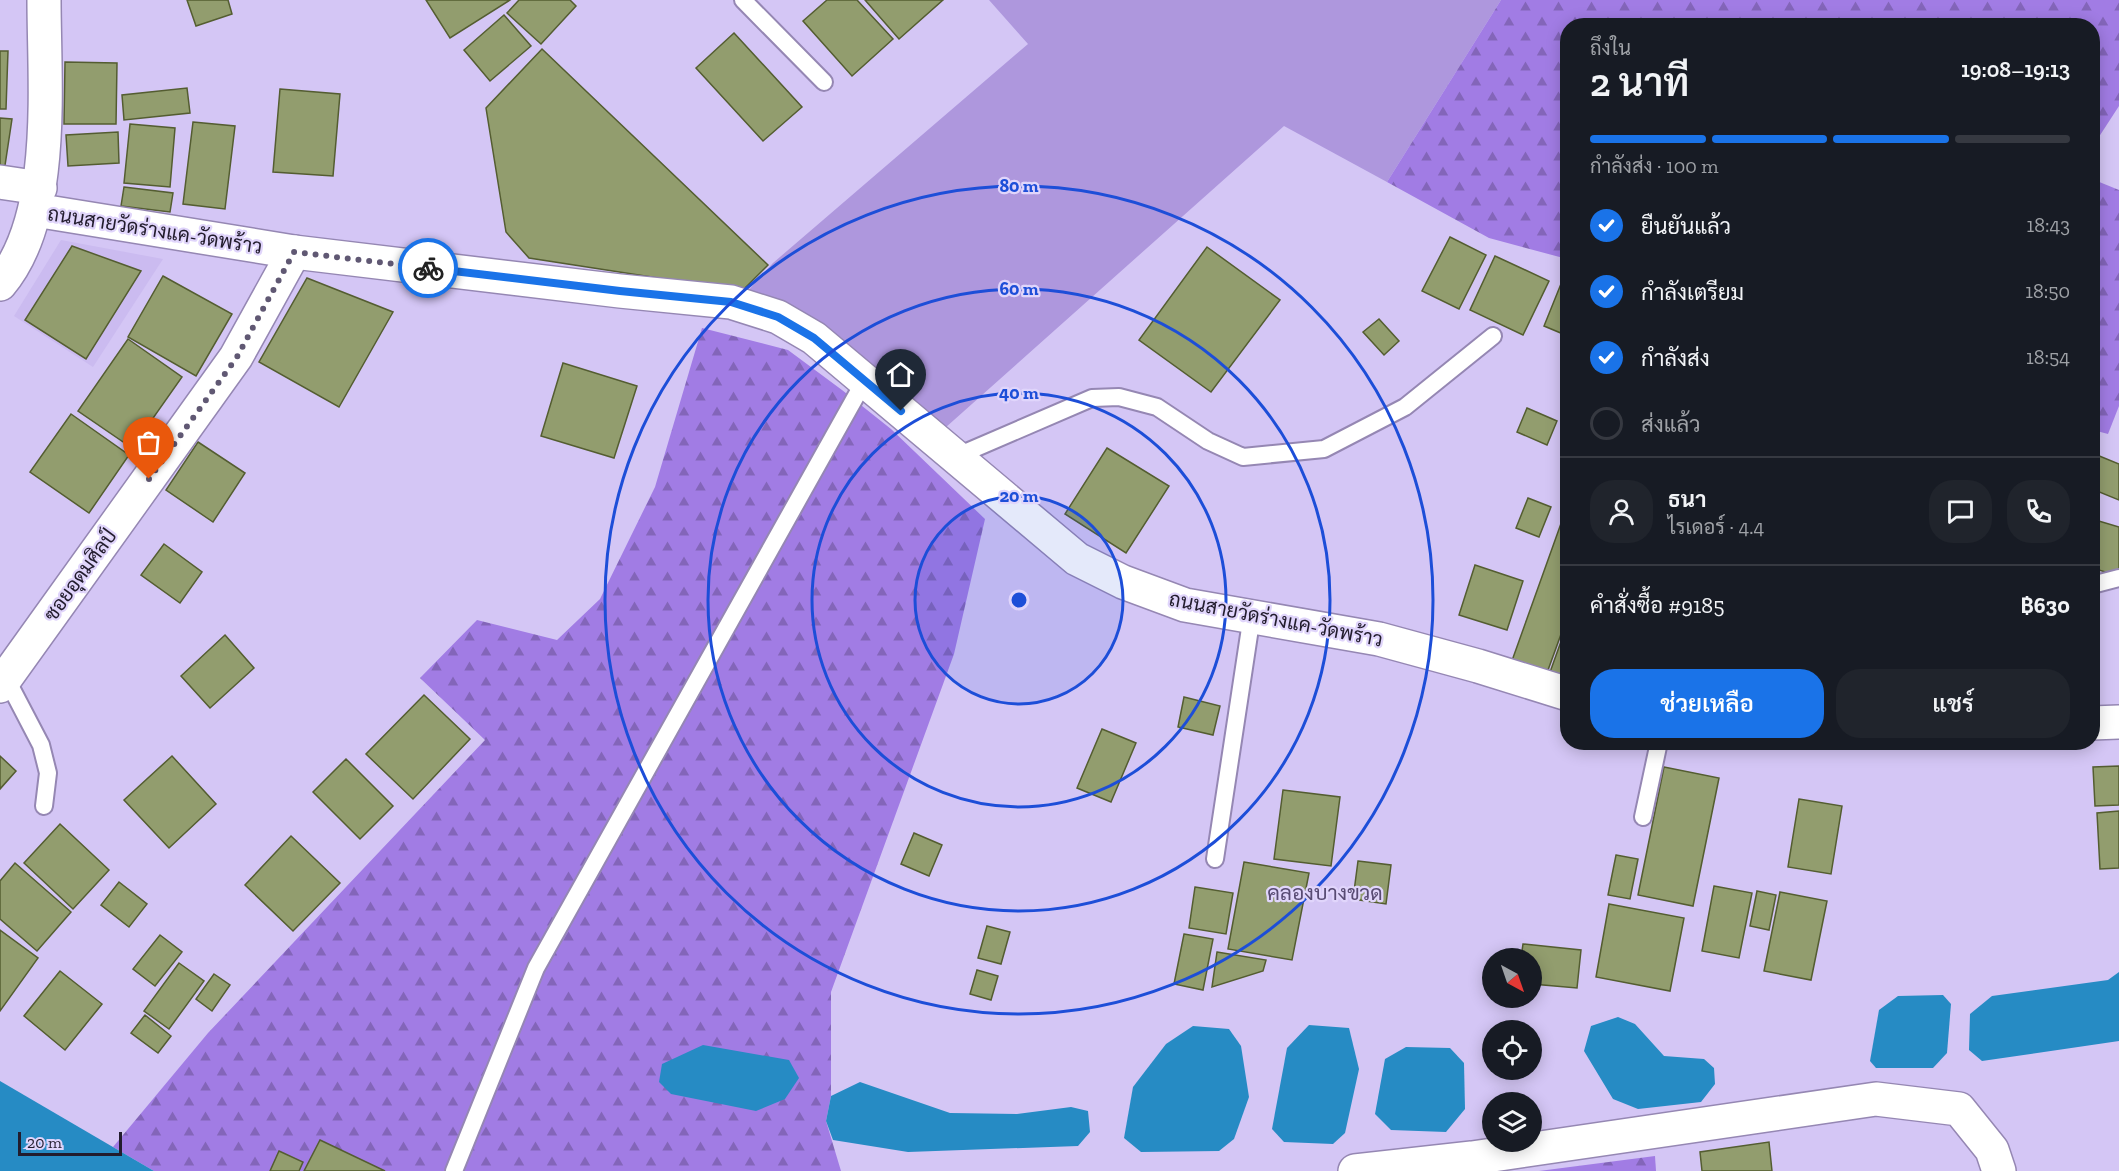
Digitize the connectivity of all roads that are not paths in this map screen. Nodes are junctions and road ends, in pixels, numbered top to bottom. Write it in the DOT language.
graph roads {
  1 [pos="44,0"];
  2 [pos="743,0"];
  3 [pos="824,82"];
  4 [pos="0,182"];
  5 [pos="37,199"];
  6 [pos="294,252"];
  7 [pos="0,284"];
  8 [pos="1493,336"];
  9 [pos="865,380"];
  10 [pos="955,457"];
  11 [pos="2119,578"];
  12 [pos="2100,583"];
  13 [pos="1252,615"];
  14 [pos="3,682"];
  15 [pos="1560,691"];
  16 [pos="2119,722"];
  17 [pos="2100,723"];
  18 [pos="1657,750"];
  19 [pos="44,806"];
  20 [pos="1643,817"];
  21 [pos="1215,859"];
  22 [pos="454,1171"];
  23 [pos="1355,1171"];
  24 [pos="1999,1171"];
  1 -- 5 [label="street"];
  2 -- 3 [label="lane"];
  4 -- 5 [label="street, ถนนสายวัดร่างแค-วัดพร้าว"];
  5 -- 6 [label="street, ถนนสายวัดร่างแค-วัดพร้าว"];
  5 -- 7 [label="street"];
  6 -- 9 [label="street, ถนนสายวัดร่างแค-วัดพร้าว"];
  6 -- 14 [label="street, ซอยอุดมศิลป์"];
  8 -- 10 [label="lane"];
  9 -- 10 [label="street, ถนนสายวัดร่างแค-วัดพร้าว"];
  9 -- 22 [label="lane"];
  10 -- 13 [label="street, ถนนสายวัดร่างแค-วัดพร้าว"];
  11 -- 12 [label="lane"];
  13 -- 15 [label="street, ถนนสายวัดร่างแค-วัดพร้าว"];
  13 -- 21 [label="lane"];
  14 -- 19 [label="lane"];
  16 -- 17 [label="street"];
  18 -- 20 [label="lane"];
  23 -- 24 [label="street"];
}
